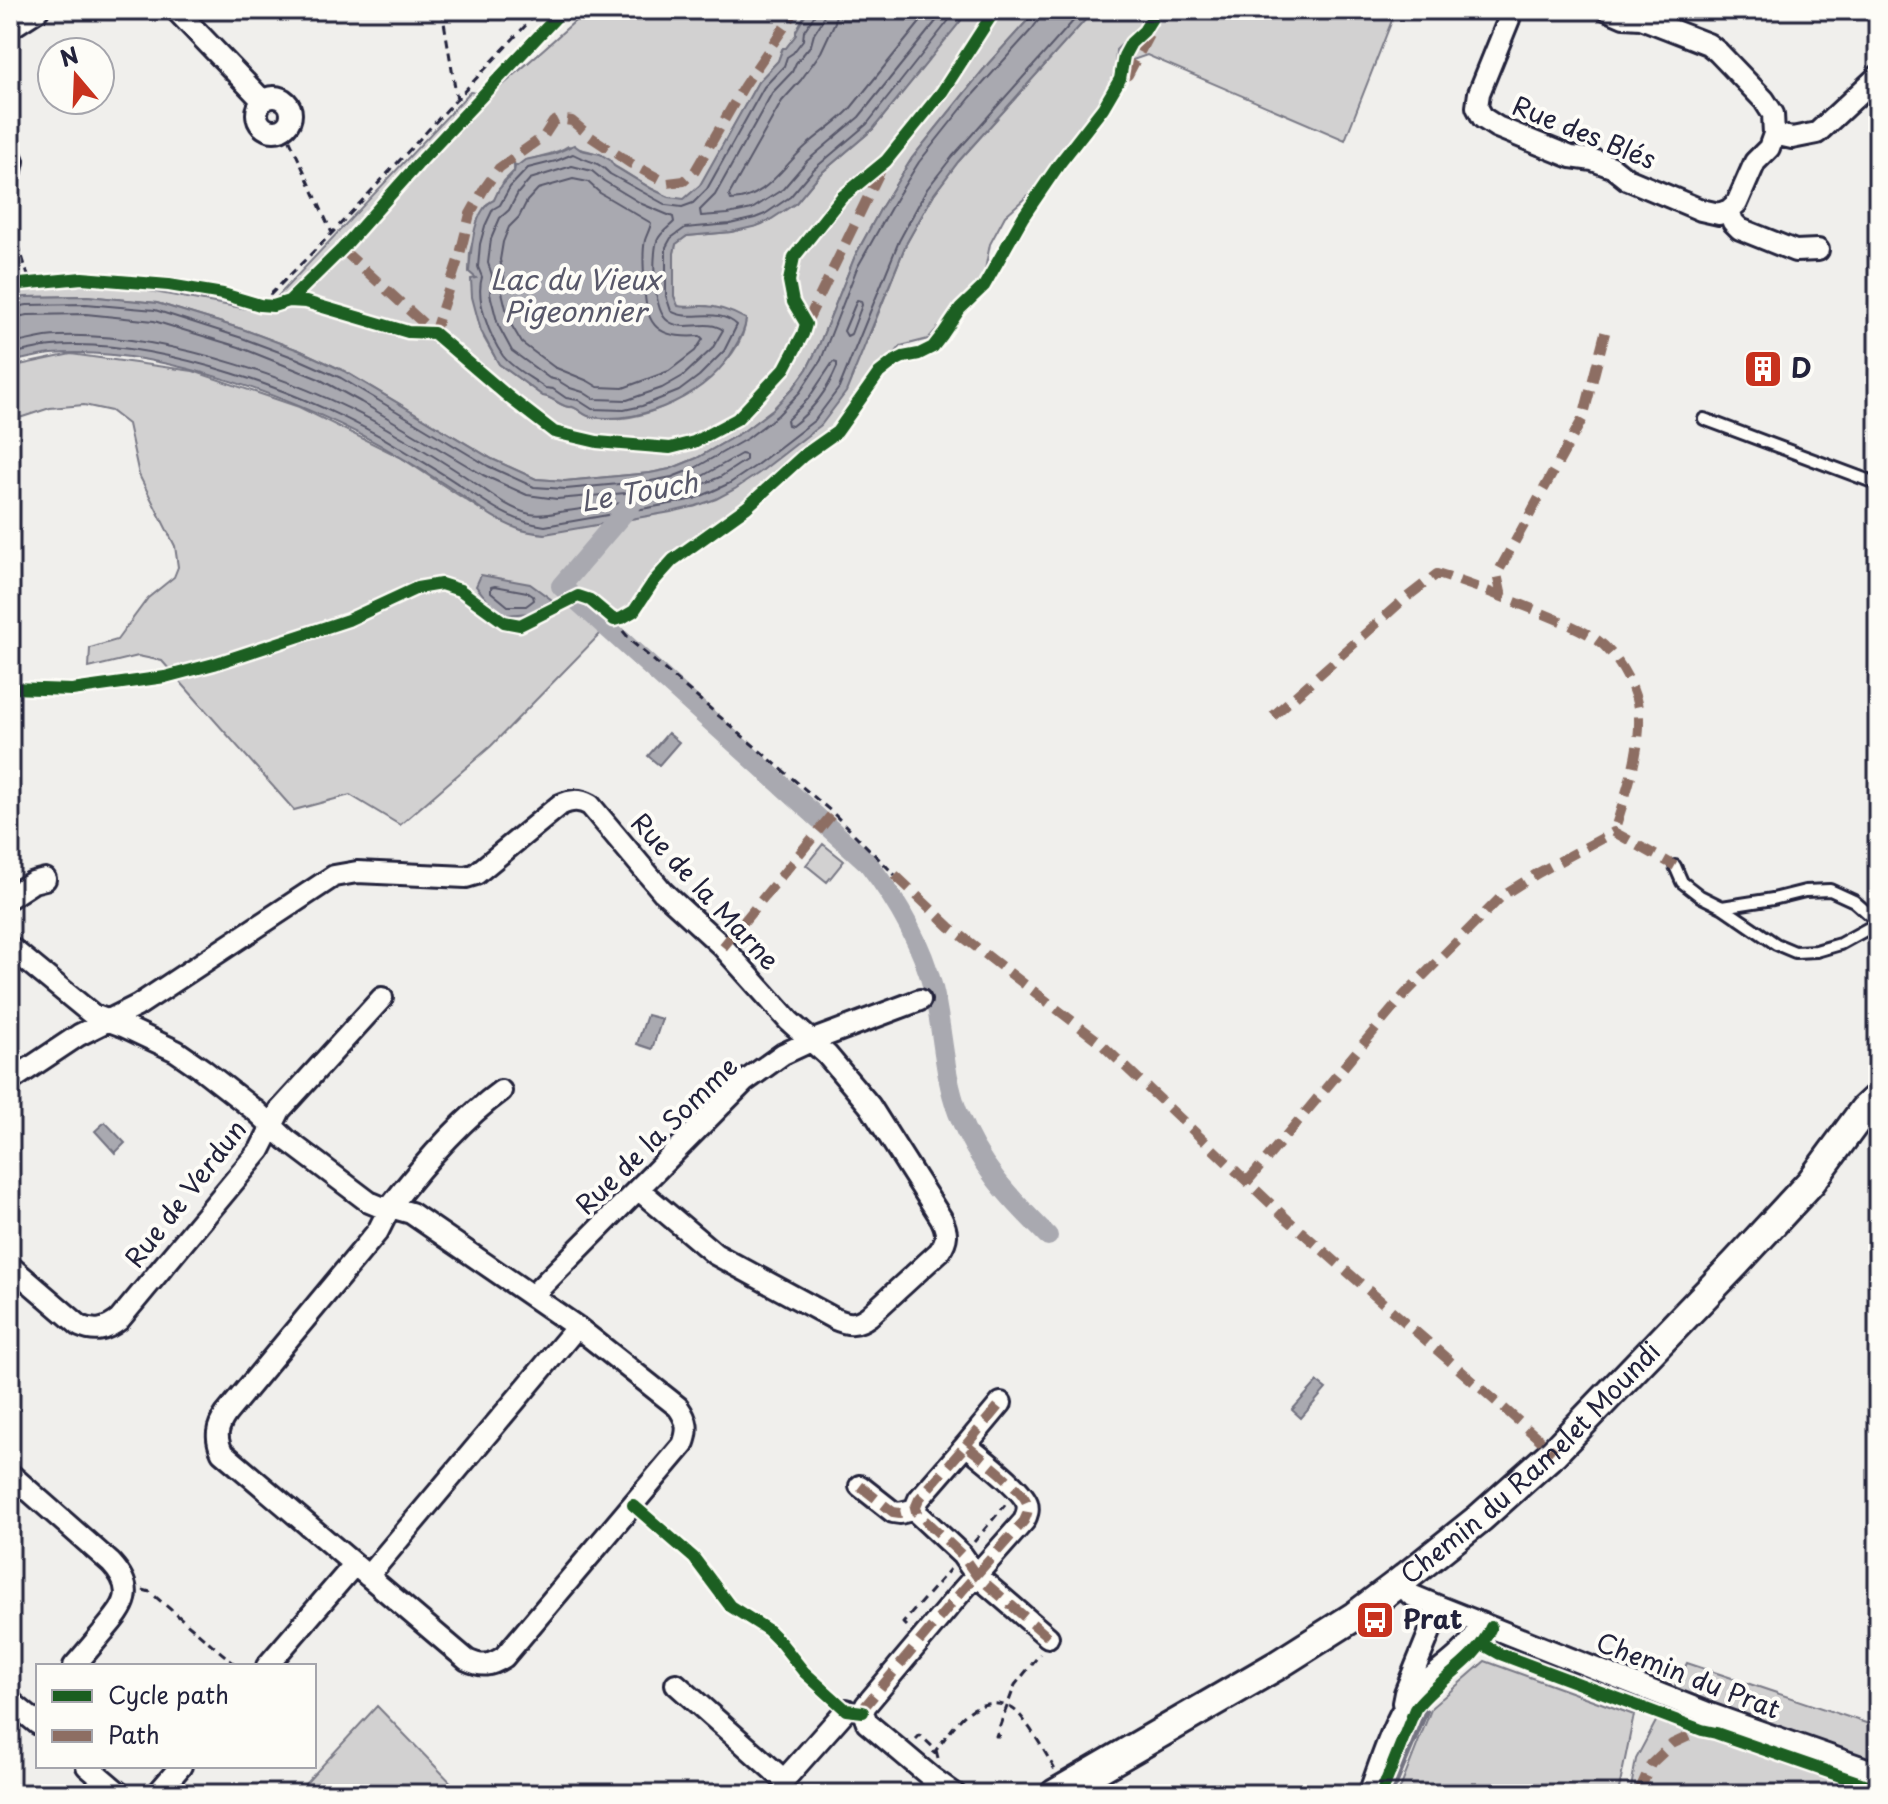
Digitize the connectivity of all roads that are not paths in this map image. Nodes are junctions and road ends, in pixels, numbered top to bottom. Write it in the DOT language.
graph roads {
  1 [pos="38,10"];
  2 [pos="176,10"];
  3 [pos="1511,10"];
  4 [pos="1608,10"];
  5 [pos="10,28"];
  6 [pos="1878,76"];
  7 [pos="284,127"];
  8 [pos="1774,134"];
  9 [pos="10,154"];
  10 [pos="10,175"];
  11 [pos="1729,210"];
  12 [pos="1818,250"];
  13 [pos="1704,419"];
  14 [pos="1878,484"];
  15 [pos="1675,866"];
  16 [pos="45,879"];
  17 [pos="10,897"];
  18 [pos="1722,907"];
  19 [pos="1878,922"];
  20 [pos="10,947"];
  21 [pos="382,998"];
  22 [pos="920,1000"];
  23 [pos="107,1020"];
  24 [pos="811,1041"];
  25 [pos="1878,1078"];
  26 [pos="10,1081"];
  27 [pos="501,1091"];
  28 [pos="1871,1104"];
  29 [pos="272,1126"];
  30 [pos="638,1189"];
  31 [pos="390,1207"];
  32 [pos="10,1266"];
  33 [pos="533,1295"];
  34 [pos="577,1327"];
  35 [pos="1001,1403"];
  36 [pos="966,1445"];
  37 [pos="10,1474"];
  38 [pos="860,1486"];
  39 [pos="916,1509"];
  40 [pos="361,1570"];
  41 [pos="976,1575"];
  42 [pos="1400,1582"];
  43 [pos="1440,1607"];
  44 [pos="1481,1624"];
  45 [pos="1048,1637"];
  46 [pos="76,1664"];
  47 [pos="269,1664"];
  48 [pos="676,1684"];
  49 [pos="10,1701"];
  50 [pos="855,1711"];
  51 [pos="1400,1714"];
  52 [pos="35,1717"];
  53 [pos="89,1768"];
  54 [pos="179,1768"];
  55 [pos="1878,1773"];
  56 [pos="1056,1784"];
  57 [pos="120,1794"];
  58 [pos="157,1794"];
  59 [pos="955,1794"];
  60 [pos="1369,1794"];
  1 -- 5 [label="street"];
  2 -- 7 [label="street"];
  3 -- 11 [label="street, Rue des Blés"];
  4 -- 8 [label="street"];
  6 -- 8 [label="street"];
  8 -- 11 [label="street"];
  9 -- 10 [label="street"];
  11 -- 12 [label="street"];
  13 -- 14 [label="lane"];
  15 -- 18 [label="lane"];
  16 -- 17 [label="street"];
  18 -- 19 [label="lane"];
  18 -- 19 [label="lane"];
  20 -- 23 [label="street"];
  21 -- 29 [label="street, Rue de Verdun"];
  22 -- 24 [label="street, Rue de la Somme"];
  23 -- 24 [label="street, Rue de la Marne"];
  23 -- 26 [label="street, Rue de la Marne"];
  23 -- 29 [label="street"];
  24 -- 30 [label="street, Rue de la Somme"];
  24 -- 30 [label="street, Rue de la Marne"];
  25 -- 28 [label="main road, Chemin du Ramelet Moundi"];
  27 -- 31 [label="street"];
  28 -- 42 [label="main road, Chemin du Ramelet Moundi"];
  29 -- 31 [label="street"];
  29 -- 32 [label="street, Rue de Verdun"];
  30 -- 33 [label="street, Rue de la Somme"];
  31 -- 33 [label="street"];
  31 -- 40 [label="street"];
  33 -- 34 [label="street"];
  34 -- 40 [label="street"];
  34 -- 40 [label="street"];
  35 -- 36 [label="street"];
  36 -- 39 [label="street"];
  36 -- 41 [label="street"];
  37 -- 46 [label="street"];
  38 -- 39 [label="street"];
  39 -- 41 [label="street"];
  40 -- 47 [label="street"];
  41 -- 45 [label="street"];
  41 -- 50 [label="street"];
  42 -- 43 [label="street, Chemin du Prat"];
  42 -- 56 [label="main road, Chemin du Ramelet Moundi"];
  43 -- 44 [label="street, Chemin du Prat"];
  43 -- 51 [label="street"];
  44 -- 51 [label="street"];
  44 -- 55 [label="street, Chemin du Prat"];
  48 -- 50 [label="street"];
  49 -- 52 [label="street"];
  50 -- 59 [label="street"];
  51 -- 60 [label="street"];
  53 -- 57 [label="street"];
  54 -- 58 [label="street"];
}
